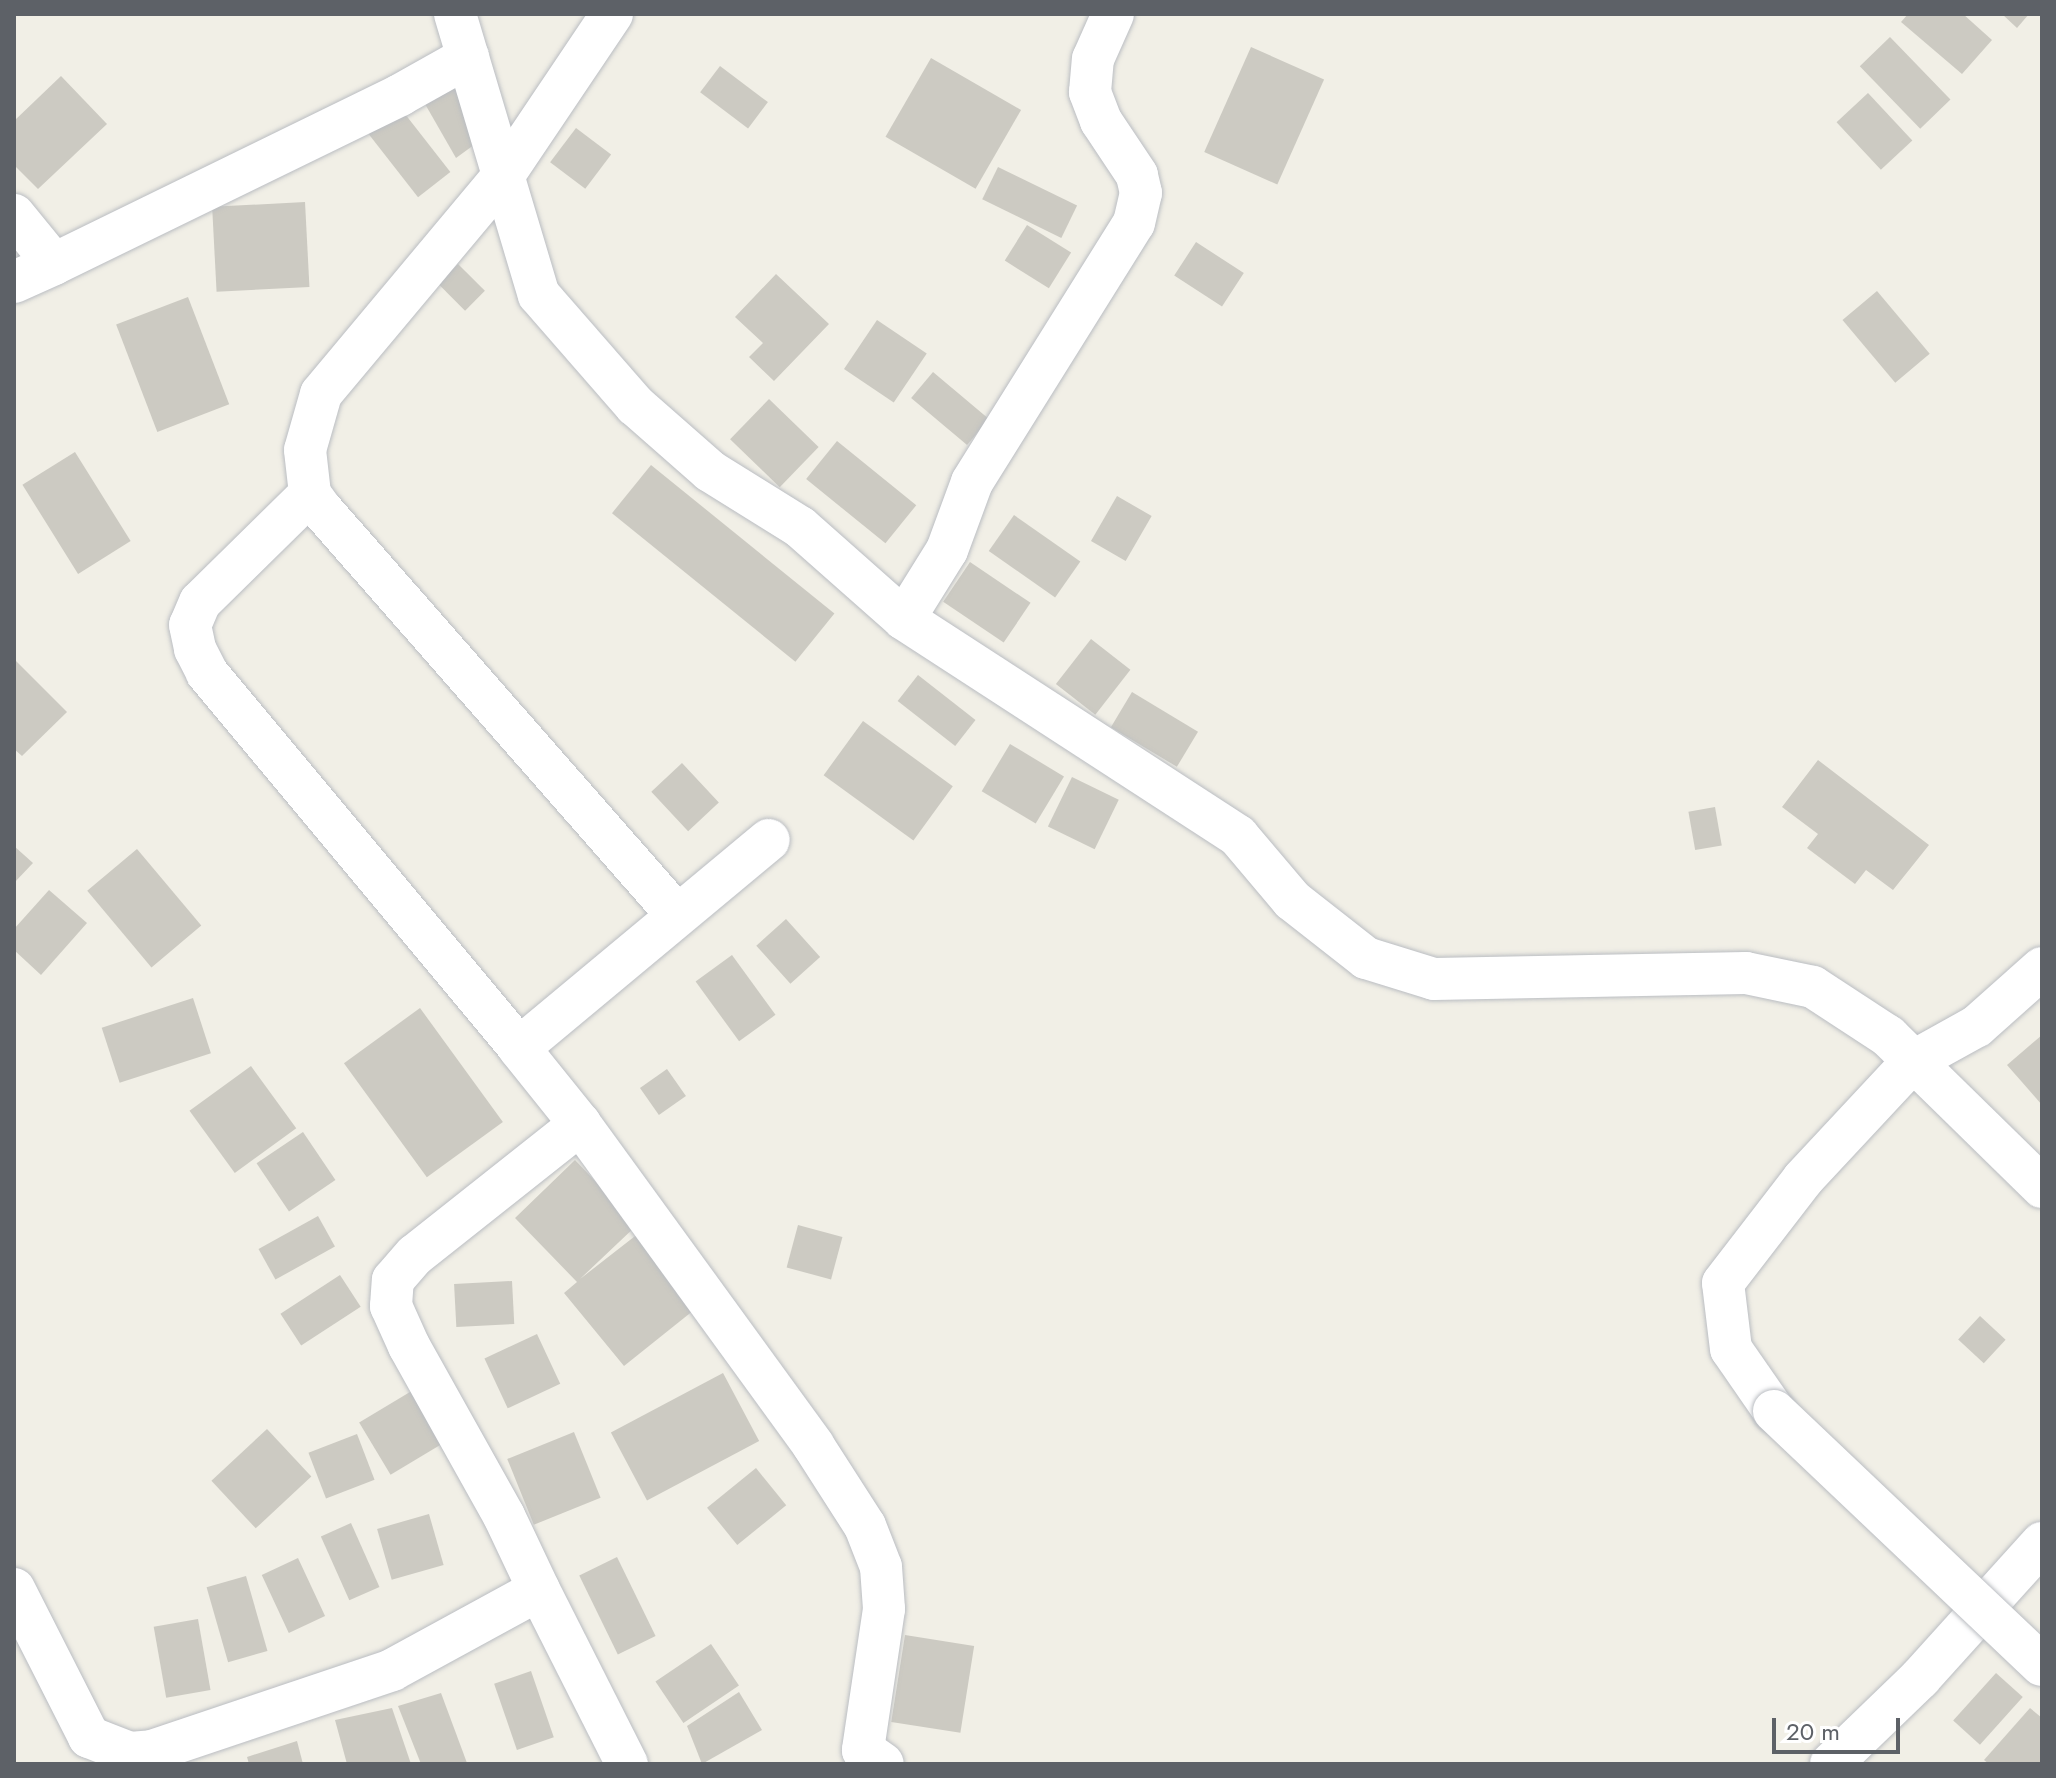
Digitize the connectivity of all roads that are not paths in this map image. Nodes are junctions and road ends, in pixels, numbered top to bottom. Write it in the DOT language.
graph roads {
  1 [pos="455,14"];
  2 [pos="612,14"];
  3 [pos="1113,14"];
  4 [pos="468,57"];
  5 [pos="504,175"];
  6 [pos="14,215"];
  7 [pos="54,264"];
  8 [pos="14,282"];
  9 [pos="310,494"];
  10 [pos="904,619"];
  11 [pos="769,840"];
  12 [pos="677,915"];
  13 [pos="2042,968"];
  14 [pos="2042,993"];
  15 [pos="519,1048"];
  16 [pos="1916,1060"];
  17 [pos="580,1124"];
  18 [pos="2042,1187"];
  19 [pos="2042,1543"];
  20 [pos="14,1589"];
  21 [pos="539,1590"];
  22 [pos="24,1629"];
  23 [pos="2042,1665"];
  24 [pos="867,1759"];
  25 [pos="627,1764"];
  26 [pos="1831,1764"];
  1 -- 4 [label="street"];
  2 -- 5 [label="street"];
  3 -- 10 [label="street"];
  4 -- 5 [label="street"];
  4 -- 7 [label="street"];
  5 -- 9 [label="street"];
  5 -- 10 [label="street"];
  6 -- 7 [label="street"];
  7 -- 8 [label="street"];
  9 -- 12 [label="street"];
  9 -- 15 [label="street"];
  10 -- 16 [label="street"];
  11 -- 12 [label="street"];
  12 -- 15 [label="street"];
  13 -- 16 [label="street"];
  14 -- 16 [label="street"];
  15 -- 17 [label="street"];
  16 -- 18 [label="street"];
  16 -- 23 [label="street, bridge"];
  17 -- 21 [label="street"];
  17 -- 24 [label="street"];
  19 -- 26 [label="street"];
  20 -- 22 [label="street"];
  21 -- 22 [label="street"];
  21 -- 25 [label="street"];
}
